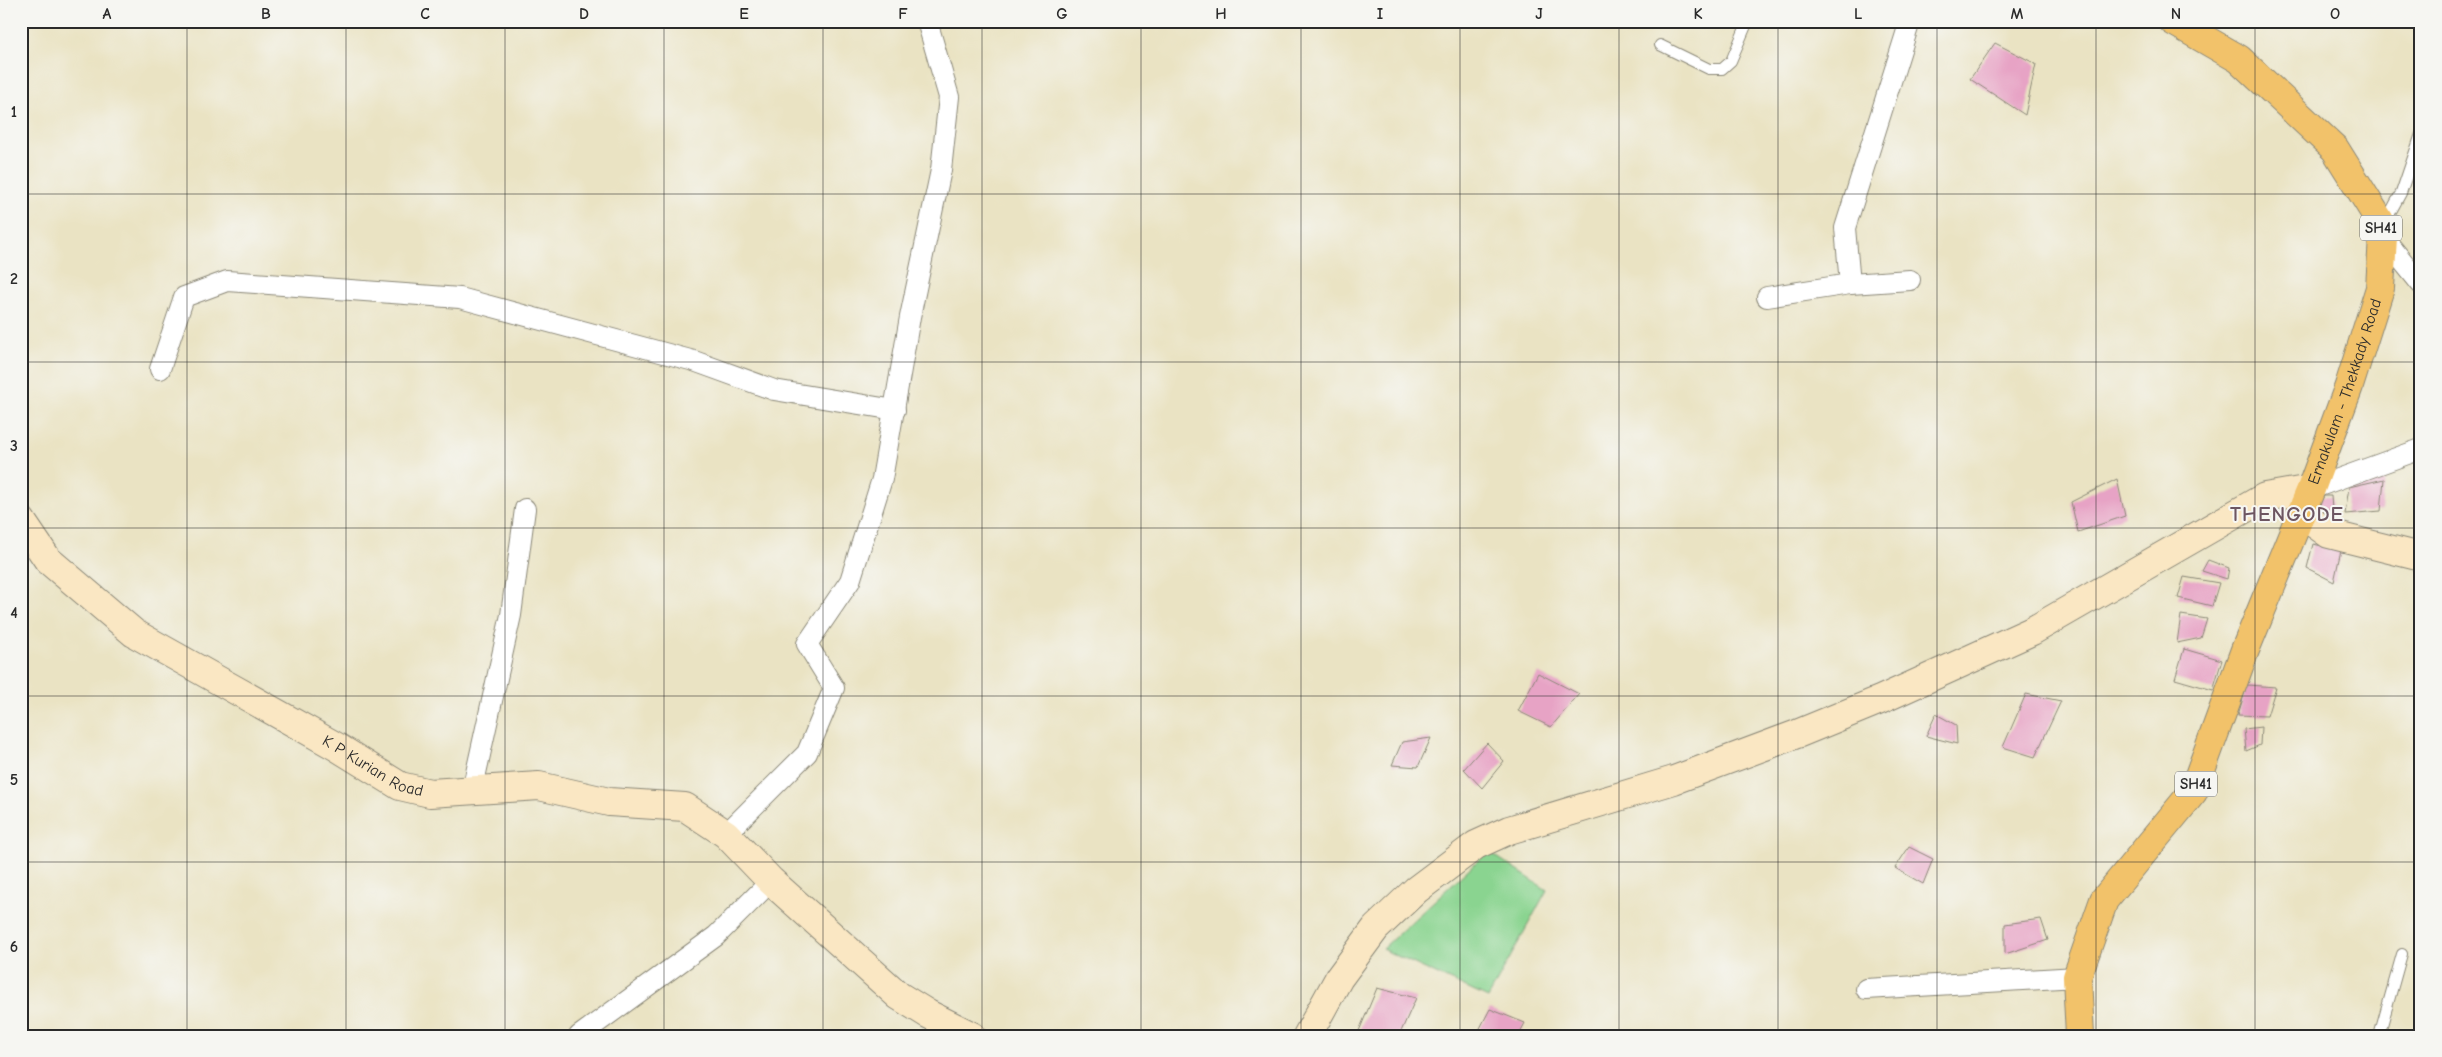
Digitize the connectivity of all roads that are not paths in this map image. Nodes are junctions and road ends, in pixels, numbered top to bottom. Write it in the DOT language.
graph roads {
  1 [pos="926,21"];
  2 [pos="1748,21"];
  3 [pos="1910,21"];
  4 [pos="2174,21"];
  5 [pos="1660,45"];
  6 [pos="2421,134"];
  7 [pos="2382,233"];
  8 [pos="1910,280"];
  9 [pos="1850,284"];
  10 [pos="2421,284"];
  11 [pos="1767,297"];
  12 [pos="160,369"];
  13 [pos="895,410"];
  14 [pos="2421,449"];
  15 [pos="2311,489"];
  16 [pos="525,509"];
  17 [pos="2301,514"];
  18 [pos="21,520"];
  19 [pos="2421,557"];
  20 [pos="472,791"];
  21 [pos="726,834"];
  22 [pos="771,881"];
  23 [pos="2402,954"];
  24 [pos="2077,977"];
  25 [pos="1866,989"];
  26 [pos="579,1036"];
  27 [pos="972,1036"];
  28 [pos="1307,1036"];
  29 [pos="2080,1036"];
  30 [pos="2379,1036"];
  1 -- 13 [label="street"];
  2 -- 5 [label="lane"];
  3 -- 9 [label="street"];
  4 -- 7 [label="main road, Ernakulam - Thekkady Road / SH41"];
  6 -- 7 [label="lane"];
  7 -- 10 [label="street"];
  7 -- 15 [label="main road, Ernakulam - Thekkady Road / SH41"];
  8 -- 9 [label="street"];
  9 -- 11 [label="street"];
  12 -- 13 [label="street"];
  13 -- 21 [label="street"];
  14 -- 15 [label="street"];
  15 -- 17 [label="main road, Ernakulam - Thekkady Road / SH41"];
  15 -- 28 [label="street"];
  16 -- 20 [label="street"];
  17 -- 19 [label="street"];
  17 -- 24 [label="main road, Ernakulam - Thekkady Road / SH41"];
  18 -- 20 [label="street, K P Kurian Road"];
  20 -- 21 [label="street, K P Kurian Road"];
  21 -- 22 [label="street, K P Kurian Road"];
  22 -- 26 [label="street"];
  22 -- 27 [label="street, K P Kurian Road"];
  23 -- 30 [label="lane"];
  24 -- 25 [label="street"];
  24 -- 29 [label="main road, Ernakulam - Thekkady Road / SH41"];
}
